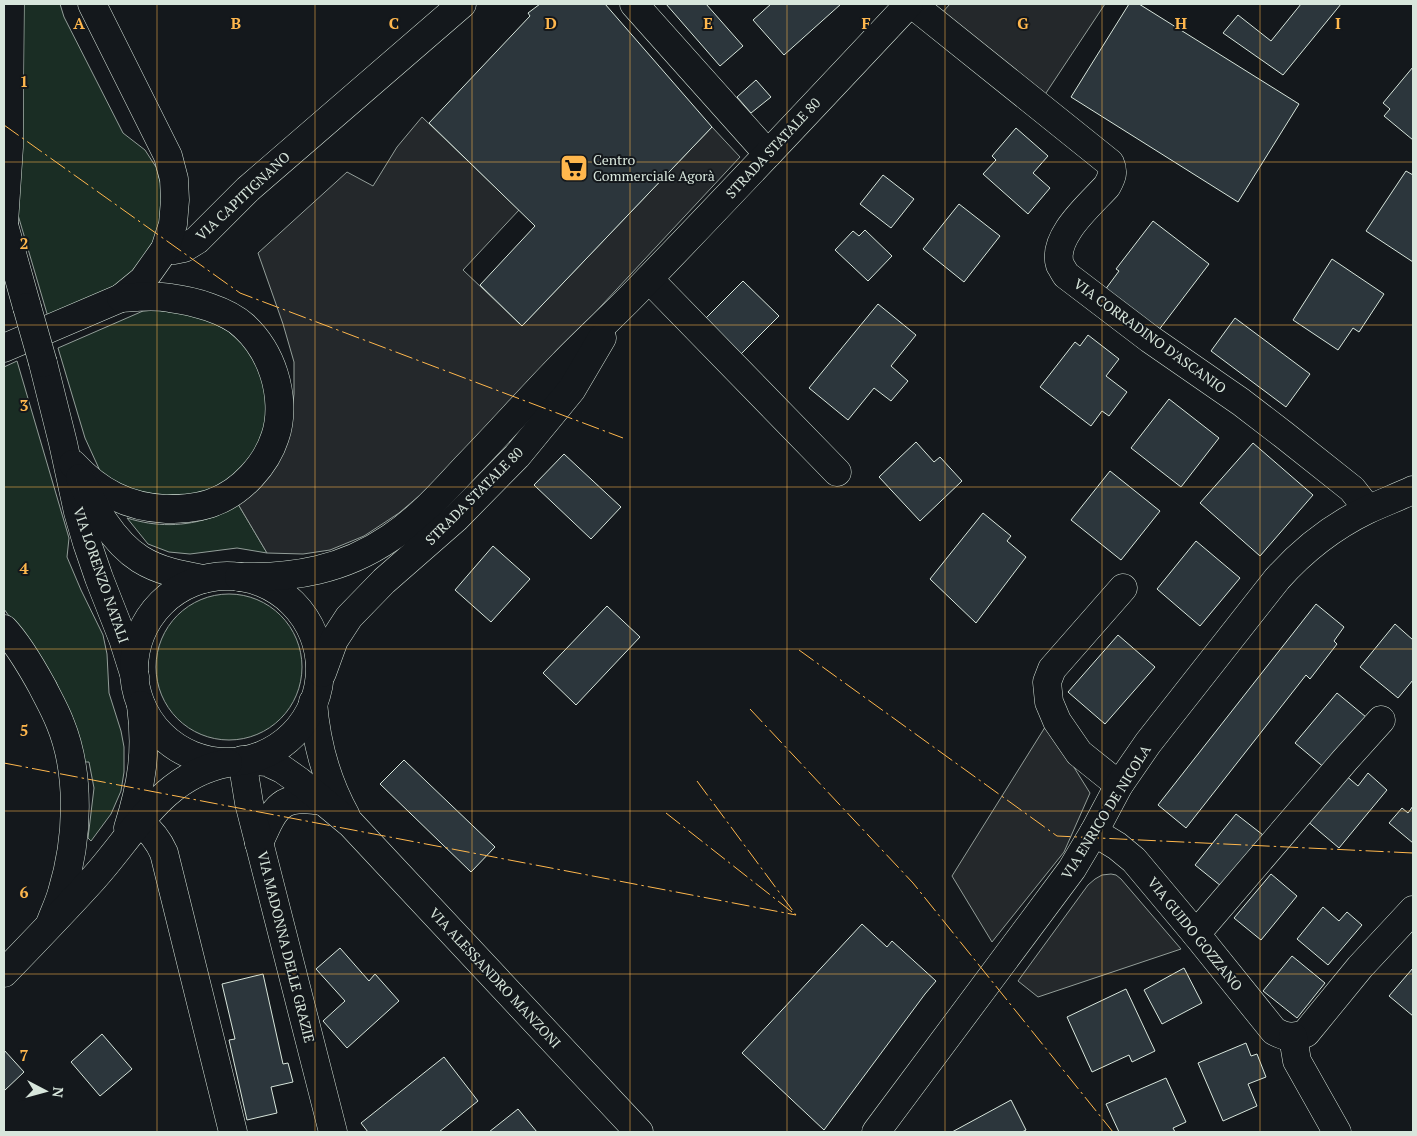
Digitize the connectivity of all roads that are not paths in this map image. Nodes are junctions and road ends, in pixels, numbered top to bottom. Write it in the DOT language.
graph roads {
  1 [pos="10,4"];
  2 [pos="92,4"];
  3 [pos="462,4"];
  4 [pos="634,4"];
  5 [pos="911,4"];
  6 [pos="768,154"];
  7 [pos="4,224"];
  8 [pos="165,249"];
  9 [pos="642,286"];
  10 [pos="121,298"];
  11 [pos="4,348"];
  12 [pos="68,453"];
  13 [pos="837,472"];
  14 [pos="1413,490"];
  15 [pos="1366,510"];
  16 [pos="239,577"];
  17 [pos="203,579"];
  18 [pos="1123,588"];
  19 [pos="4,629"];
  20 [pos="138,690"];
  21 [pos="314,699"];
  22 [pos="1381,720"];
  23 [pos="242,760"];
  24 [pos="1119,785"];
  25 [pos="322,801"];
  26 [pos="139,821"];
  27 [pos="351,824"];
  28 [pos="1094,832"];
  29 [pos="259,843"];
  30 [pos="120,845"];
  31 [pos="1413,910"];
  32 [pos="50,924"];
  33 [pos="1196,934"];
  34 [pos="4,973"];
  35 [pos="1293,1037"];
  36 [pos="233,1132"];
  37 [pos="333,1132"];
  38 [pos="639,1132"];
  39 [pos="876,1132"];
  40 [pos="1337,1132"];
  1 -- 7 [label="street, VIA LORENZO NATALI"];
  2 -- 8 [label="street"];
  3 -- 8 [label="street, VIA CAPITIGNANO"];
  4 -- 6 [label="street"];
  5 -- 6 [label="street, STRADA STATALE 80"];
  5 -- 15 [label="street, VIA CORRADINO D'ASCANIO"];
  6 -- 9 [label="street, STRADA STATALE 80"];
  7 -- 12 [label="street, VIA LORENZO NATALI, bridge"];
  8 -- 10 [label="street"];
  9 -- 13 [label="street"];
  9 -- 16 [label="street, STRADA STATALE 80"];
  9 -- 21 [label="street, STRADA STATALE 80"];
  10 -- 11 [label="street"];
  10 -- 12 [label="street"];
  12 -- 17 [label="street, VIA LORENZO NATALI"];
  12 -- 20 [label="street, VIA LORENZO NATALI"];
  14 -- 15 [label="street, VIA ENRICO DE NICOLA"];
  15 -- 24 [label="street, VIA ENRICO DE NICOLA"];
  16 -- 17 [label="street, STRADA STATALE 80"];
  16 -- 21 [label="street"];
  17 -- 20 [label="street"];
  18 -- 24 [label="street"];
  19 -- 32 [label="street"];
  20 -- 23 [label="street"];
  20 -- 30 [label="street"];
  21 -- 23 [label="street"];
  21 -- 27 [label="street, VIA ALESSANDRO MANZONI"];
  22 -- 33 [label="street"];
  23 -- 25 [label="street, VIA ALESSANDRO MANZONI"];
  23 -- 26 [label="street"];
  23 -- 29 [label="street, VIA MADONNA DELLE GRAZIE"];
  24 -- 28 [label="street, VIA ENRICO DE NICOLA"];
  25 -- 27 [label="street, VIA ALESSANDRO MANZONI"];
  25 -- 29 [label="street"];
  26 -- 30 [label="street"];
  26 -- 36 [label="street"];
  27 -- 38 [label="street, VIA ALESSANDRO MANZONI"];
  28 -- 33 [label="street, VIA GUIDO GOZZANO"];
  28 -- 39 [label="street, VIA ENRICO DE NICOLA"];
  29 -- 37 [label="street, VIA MADONNA DELLE GRAZIE"];
  30 -- 32 [label="street"];
  31 -- 35 [label="street"];
  32 -- 34 [label="street"];
  33 -- 35 [label="street, VIA GUIDO GOZZANO"];
  35 -- 40 [label="street"];
}
